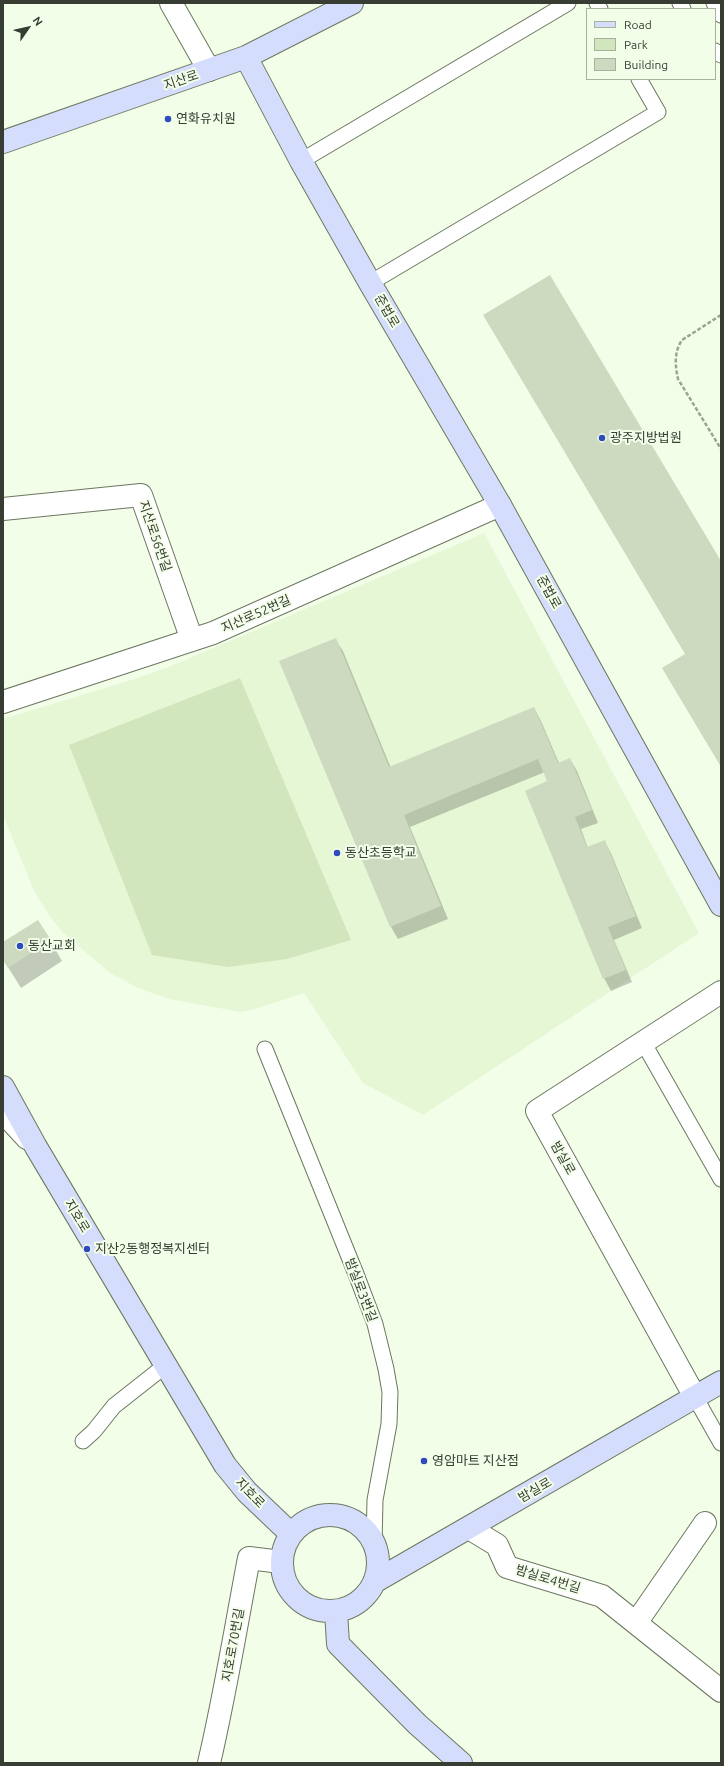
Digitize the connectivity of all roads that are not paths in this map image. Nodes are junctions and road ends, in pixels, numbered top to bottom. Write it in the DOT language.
graph roads {
  1 [pos="171,3"];
  2 [pos="352,3"];
  3 [pos="568,3"];
  4 [pos="714,3"];
  5 [pos="721,15"];
  6 [pos="246,56"];
  7 [pos="209,70"];
  8 [pos="640,80"];
  9 [pos="3,142"];
  10 [pos="302,161"];
  11 [pos="370,283"];
  12 [pos="500,505"];
  13 [pos="3,509"];
  14 [pos="192,640"];
  15 [pos="3,702"];
  16 [pos="721,904"];
  17 [pos="721,992"];
  18 [pos="643,1042"];
  19 [pos="265,1048"];
  20 [pos="3,1087"];
  21 [pos="3,1112"];
  22 [pos="36,1147"];
  23 [pos="721,1179"];
  24 [pos="166,1365"];
  25 [pos="721,1382"];
  26 [pos="695,1397"];
  27 [pos="83,1441"];
  28 [pos="721,1443"];
  29 [pos="705,1523"];
  30 [pos="469,1528"];
  31 [pos="291,1534"];
  32 [pos="374,1544"];
  33 [pos="281,1562"];
  34 [pos="374,1582"];
  35 [pos="336,1611"];
  36 [pos="636,1623"];
  37 [pos="721,1691"];
  38 [pos="209,1763"];
  39 [pos="461,1763"];
  1 -- 7 [label="street"];
  2 -- 6 [label="street, 지산로"];
  3 -- 10 [label="lane"];
  4 -- 5 [label="lane"];
  6 -- 7 [label="street, 지산로"];
  6 -- 10 [label="street, 준법로"];
  7 -- 9 [label="street, 지산로"];
  8 -- 11 [label="lane, 준법로"];
  10 -- 11 [label="street, 준법로"];
  11 -- 12 [label="street, 준법로"];
  12 -- 14 [label="street, 지산로52번길"];
  12 -- 16 [label="street, 준법로"];
  13 -- 14 [label="street, 지산로56번길"];
  14 -- 15 [label="street, 지산로52번길"];
  17 -- 18 [label="street, 밤실로"];
  18 -- 23 [label="lane"];
  18 -- 26 [label="street, 밤실로"];
  19 -- 32 [label="lane, 밤실로3번길"];
  20 -- 22 [label="street, 지호로"];
  21 -- 22 [label="street"];
  22 -- 24 [label="street, 지호로"];
  24 -- 27 [label="lane"];
  24 -- 31 [label="street, 지호로"];
  25 -- 26 [label="street, 밤실로"];
  26 -- 28 [label="lane"];
  26 -- 30 [label="street, 밤실로"];
  29 -- 36 [label="street"];
  30 -- 34 [label="street, 밤실로"];
  30 -- 36 [label="street, 밤실로4번길"];
  31 -- 32 [label="street"];
  31 -- 33 [label="street"];
  32 -- 34 [label="street"];
  33 -- 35 [label="street"];
  33 -- 38 [label="street, 지호로70번길"];
  34 -- 35 [label="street"];
  35 -- 39 [label="street"];
  36 -- 37 [label="street, 밤실로4번길"];
}
